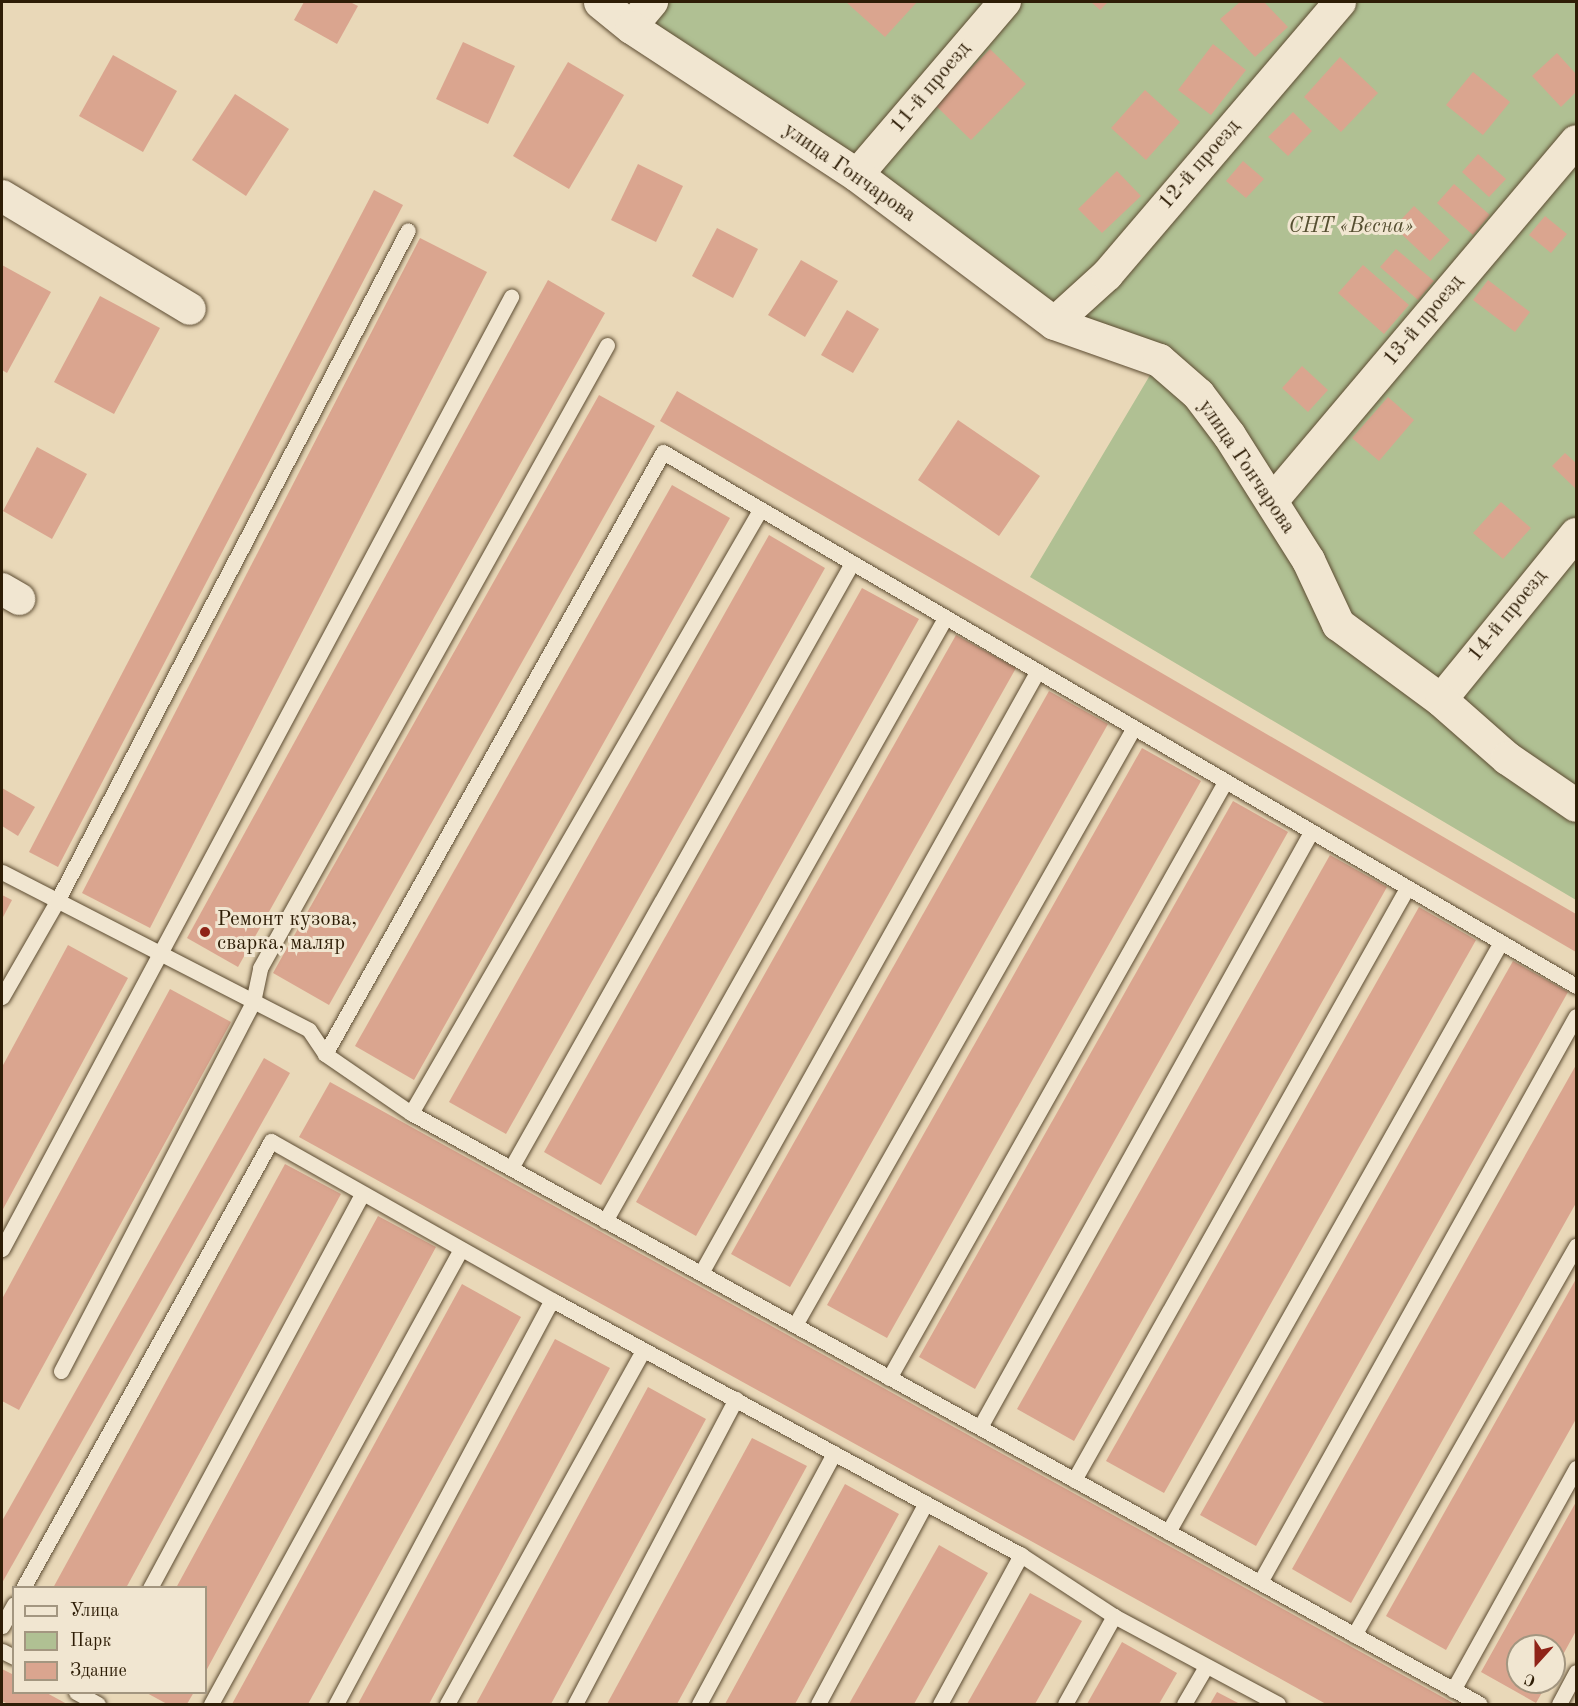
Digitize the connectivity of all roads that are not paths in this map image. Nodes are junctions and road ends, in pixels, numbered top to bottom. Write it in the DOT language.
graph roads {
  1 [pos="600,2"];
  2 [pos="652,2"];
  3 [pos="1005,2"];
  4 [pos="1340,2"];
  5 [pos="631,27"];
  6 [pos="1576,141"];
  7 [pos="857,175"];
  8 [pos="2,196"];
  9 [pos="408,230"];
  10 [pos="511,297"];
  11 [pos="190,309"];
  12 [pos="1054,323"];
  13 [pos="607,345"];
  14 [pos="1272,501"];
  15 [pos="760,510"];
  16 [pos="1576,534"];
  17 [pos="852,563"];
  18 [pos="945,618"];
  19 [pos="1037,672"];
  20 [pos="1442,700"];
  21 [pos="1133,729"];
  22 [pos="1225,782"];
  23 [pos="1576,805"];
  24 [pos="1311,832"];
  25 [pos="2,872"];
  26 [pos="1407,888"];
  27 [pos="56,903"];
  28 [pos="1501,942"];
  29 [pos="161,956"];
  30 [pos="1576,986"];
  31 [pos="2,997"];
  32 [pos="253,1002"];
  33 [pos="1576,1016"];
  34 [pos="325,1054"];
  35 [pos="411,1113"];
  36 [pos="510,1168"];
  37 [pos="362,1194"];
  38 [pos="605,1221"];
  39 [pos="1576,1246"];
  40 [pos="2,1249"];
  41 [pos="461,1249"];
  42 [pos="701,1274"];
  43 [pos="552,1300"];
  44 [pos="795,1325"];
  45 [pos="644,1350"];
  46 [pos="61,1371"];
  47 [pos="890,1378"];
  48 [pos="736,1399"];
  49 [pos="980,1427"];
  50 [pos="834,1453"];
  51 [pos="1576,1468"];
  52 [pos="1074,1480"];
  53 [pos="926,1503"];
  54 [pos="1168,1532"];
  55 [pos="1021,1555"];
  56 [pos="1260,1582"];
  57 [pos="24,1586"];
  58 [pos="151,1586"];
  59 [pos="12,1608"];
  60 [pos="1114,1616"];
  61 [pos="2,1626"];
  62 [pos="1354,1635"];
  63 [pos="1205,1668"];
  64 [pos="1576,1672"];
  65 [pos="1453,1690"];
  66 [pos="211,1704"];
  67 [pos="336,1704"];
  68 [pos="447,1704"];
  69 [pos="575,1704"];
  70 [pos="699,1704"];
  71 [pos="818,1704"];
  72 [pos="940,1704"];
  73 [pos="1065,1704"];
  74 [pos="1184,1704"];
  75 [pos="1278,1704"];
  76 [pos="1480,1704"];
  77 [pos="1559,1704"];
  1 -- 5 [label="street, улица Гончарова"];
  2 -- 5 [label="street"];
  3 -- 7 [label="street, 11-й проезд"];
  4 -- 12 [label="street, 12-й проезд"];
  5 -- 7 [label="street, улица Гончарова"];
  6 -- 14 [label="street, 13-й проезд"];
  7 -- 12 [label="street, улица Гончарова"];
  8 -- 11 [label="street"];
  9 -- 27 [label="lane"];
  10 -- 29 [label="lane"];
  12 -- 14 [label="street, улица Гончарова"];
  13 -- 32 [label="lane"];
  14 -- 20 [label="street, улица Гончарова"];
  15 -- 17 [label="lane"];
  15 -- 34 [label="lane"];
  15 -- 35 [label="lane"];
  16 -- 20 [label="street, 14-й проезд"];
  17 -- 18 [label="lane"];
  17 -- 36 [label="lane"];
  18 -- 19 [label="lane"];
  18 -- 38 [label="lane"];
  19 -- 21 [label="lane"];
  19 -- 42 [label="lane"];
  20 -- 23 [label="street, улица Гончарова"];
  21 -- 22 [label="lane"];
  21 -- 44 [label="lane"];
  22 -- 24 [label="lane"];
  22 -- 47 [label="lane"];
  24 -- 26 [label="lane"];
  24 -- 49 [label="lane"];
  25 -- 27 [label="lane"];
  26 -- 28 [label="lane"];
  26 -- 52 [label="lane"];
  27 -- 29 [label="lane"];
  27 -- 31 [label="lane"];
  28 -- 30 [label="lane"];
  28 -- 54 [label="lane"];
  29 -- 32 [label="lane"];
  29 -- 40 [label="lane"];
  32 -- 34 [label="lane"];
  32 -- 46 [label="lane"];
  33 -- 56 [label="lane"];
  34 -- 35 [label="lane"];
  35 -- 36 [label="lane"];
  36 -- 38 [label="lane"];
  37 -- 41 [label="lane"];
  37 -- 57 [label="lane"];
  37 -- 58 [label="lane"];
  38 -- 42 [label="lane"];
  39 -- 62 [label="lane"];
  41 -- 43 [label="lane"];
  41 -- 66 [label="lane"];
  42 -- 44 [label="lane"];
  43 -- 45 [label="lane"];
  43 -- 67 [label="lane"];
  44 -- 47 [label="lane"];
  45 -- 48 [label="lane"];
  45 -- 68 [label="lane"];
  47 -- 49 [label="lane"];
  48 -- 50 [label="lane"];
  48 -- 69 [label="lane"];
  49 -- 52 [label="lane"];
  50 -- 53 [label="lane"];
  50 -- 70 [label="lane"];
  51 -- 65 [label="lane"];
  52 -- 54 [label="lane"];
  53 -- 55 [label="lane"];
  53 -- 71 [label="lane"];
  54 -- 56 [label="lane"];
  55 -- 60 [label="lane"];
  55 -- 72 [label="lane"];
  56 -- 62 [label="lane"];
  59 -- 61 [label="lane"];
  60 -- 63 [label="lane"];
  60 -- 73 [label="lane"];
  62 -- 65 [label="lane"];
  63 -- 74 [label="lane"];
  63 -- 75 [label="lane"];
  64 -- 77 [label="lane"];
  65 -- 76 [label="lane"];
}
